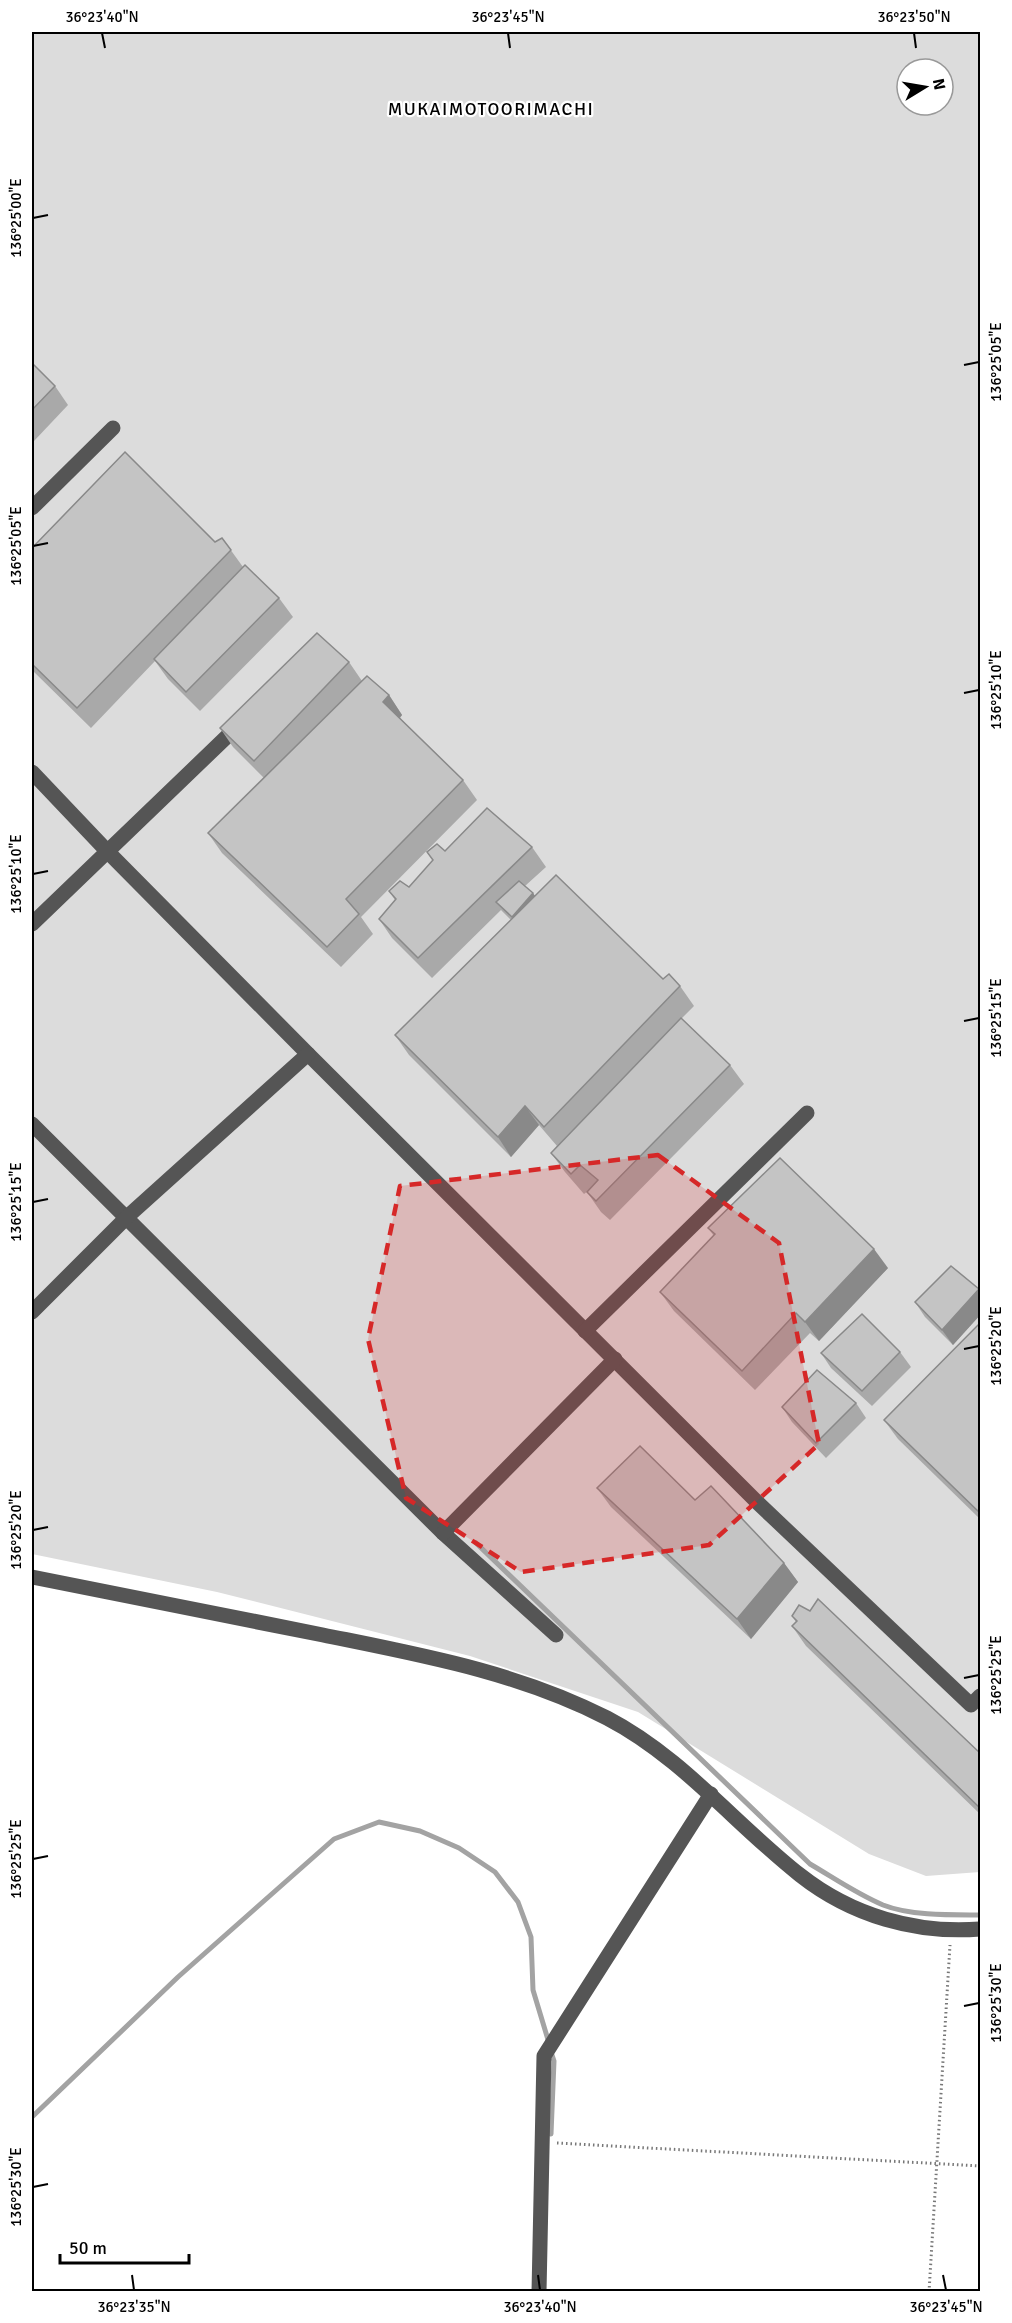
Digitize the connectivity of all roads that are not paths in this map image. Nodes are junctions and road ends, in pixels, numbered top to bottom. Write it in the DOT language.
graph roads {
  1 [pos="113,428"];
  2 [pos="32,508"];
  3 [pos="249,715"];
  4 [pos="32,772"];
  5 [pos="107,851"];
  6 [pos="32,924"];
  7 [pos="308,1054"];
  8 [pos="807,1113"];
  9 [pos="32,1124"];
  10 [pos="127,1217"];
  11 [pos="32,1312"];
  12 [pos="585,1331"];
  13 [pos="615,1359"];
  14 [pos="443,1533"];
  15 [pos="32,1576"];
  16 [pos="556,1635"];
  17 [pos="981,1696"];
  18 [pos="711,1794"];
  19 [pos="981,1929"];
  20 [pos="538,2292"];
  1 -- 2 [label="street"];
  3 -- 5 [label="street"];
  4 -- 5 [label="street"];
  5 -- 6 [label="street"];
  5 -- 7 [label="street"];
  7 -- 10 [label="street"];
  7 -- 12 [label="street"];
  8 -- 12 [label="street"];
  9 -- 10 [label="street"];
  10 -- 11 [label="street"];
  10 -- 14 [label="street"];
  12 -- 13 [label="street"];
  13 -- 14 [label="street"];
  13 -- 17 [label="street"];
  14 -- 16 [label="street"];
  15 -- 18 [label="street"];
  18 -- 19 [label="street"];
  18 -- 20 [label="street"];
}
